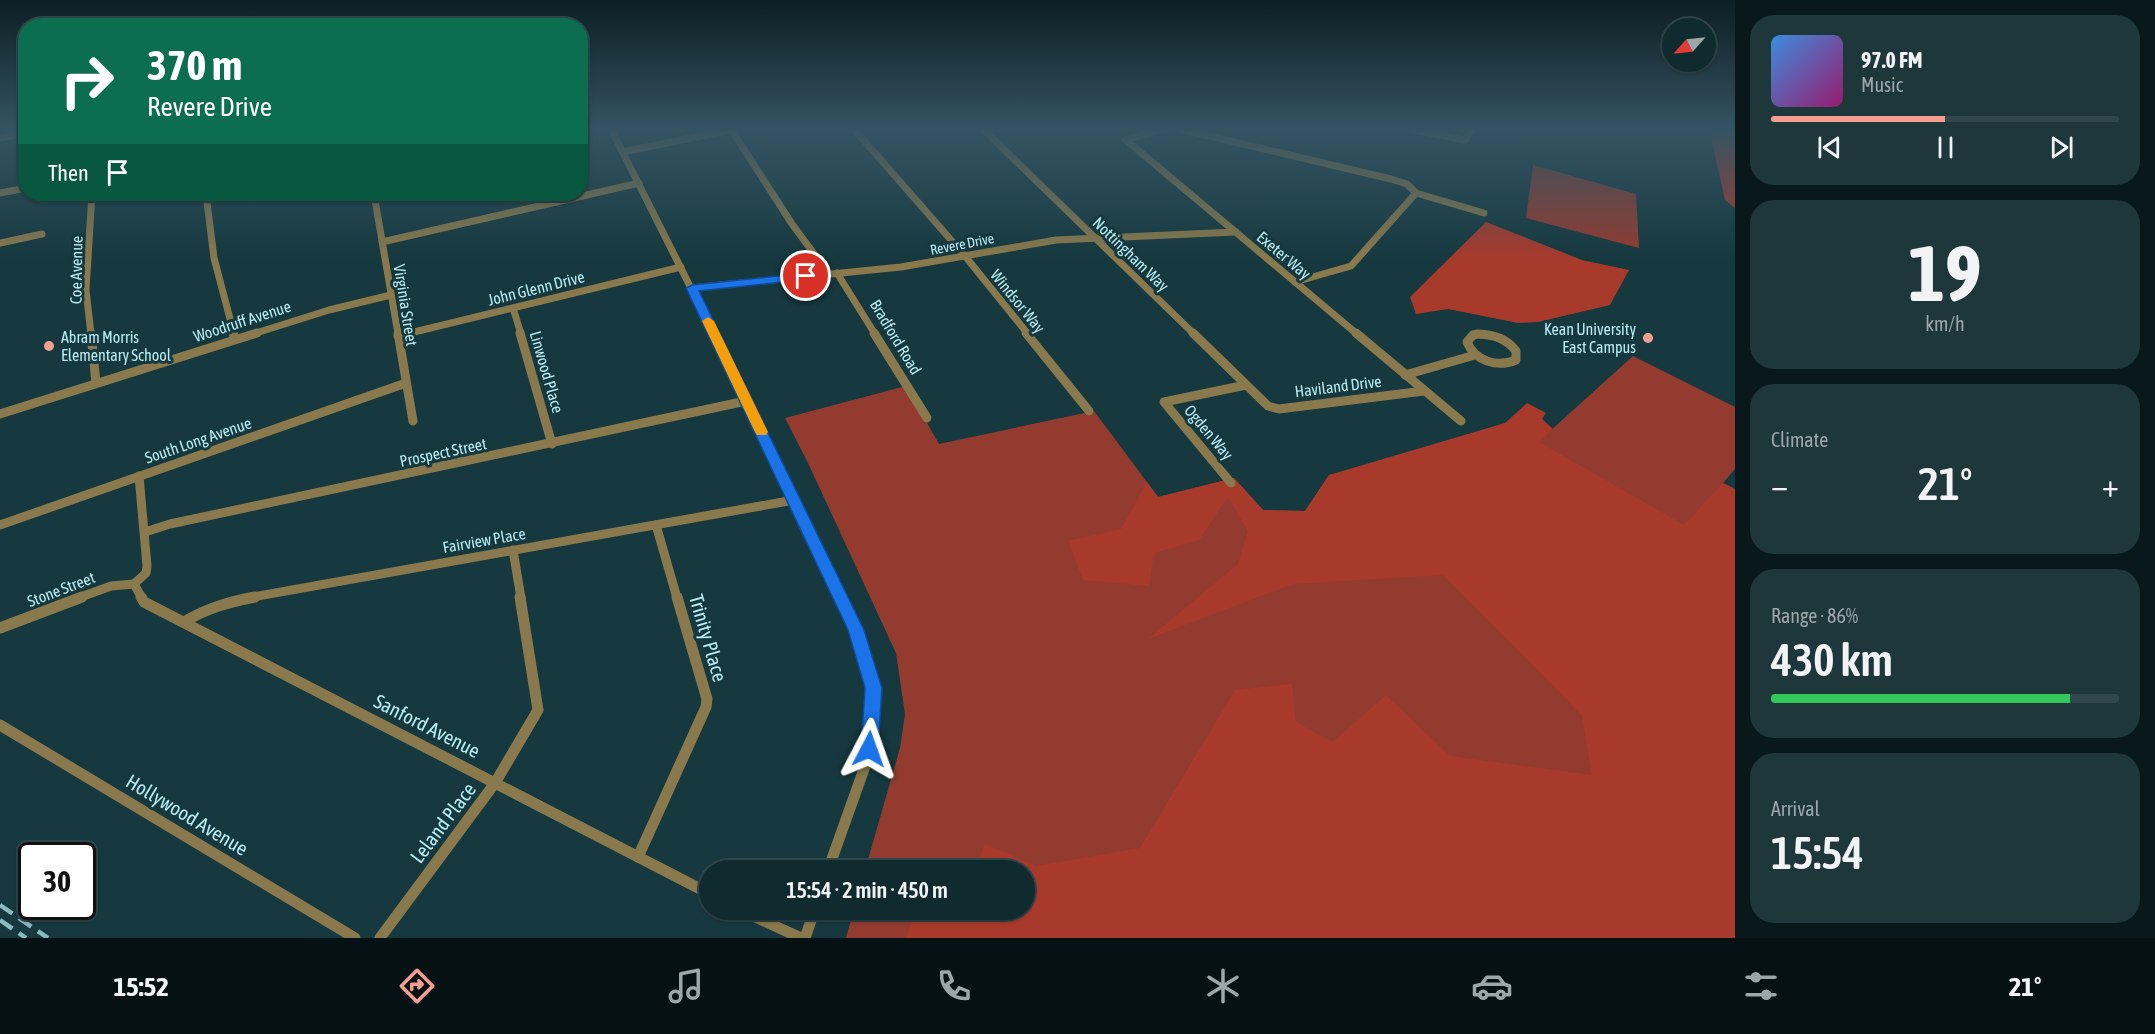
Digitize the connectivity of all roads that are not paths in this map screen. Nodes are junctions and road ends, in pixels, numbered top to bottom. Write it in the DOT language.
graph roads {
  1 [pos="634,173"];
  2 [pos="761,173"];
  3 [pos="892,173"];
  4 [pos="1028,173"];
  5 [pos="1165,173"];
  6 [pos="1365,173"];
  7 [pos="639,183"];
  8 [pos="18,190"];
  9 [pos="0,193"];
  10 [pos="1416,193"];
  11 [pos="588,195"];
  12 [pos="92,201"];
  13 [pos="207,201"];
  14 [pos="375,201"];
  15 [pos="561,201"];
  16 [pos="1484,213"];
  17 [pos="1236,232"];
  18 [pos="42,234"];
  19 [pos="1094,237"];
  20 [pos="382,242"];
  21 [pos="0,243"];
  22 [pos="965,256"];
  23 [pos="681,267"];
  24 [pos="833,274"];
  25 [pos="1295,282"];
  26 [pos="692,288"];
  27 [pos="391,295"];
  28 [pos="513,308"];
  29 [pos="398,336"];
  30 [pos="236,339"];
  31 [pos="1475,355"];
  32 [pos="1405,375"];
  33 [pos="96,383"];
  34 [pos="406,383"];
  35 [pos="1246,385"];
  36 [pos="1424,391"];
  37 [pos="1259,399"];
  38 [pos="746,400"];
  39 [pos="1089,411"];
  40 [pos="0,414"];
  41 [pos="927,418"];
  42 [pos="414,421"];
  43 [pos="1461,422"];
  44 [pos="552,444"];
  45 [pos="139,476"];
  46 [pos="1231,483"];
  47 [pos="794,500"];
  48 [pos="0,525"];
  49 [pos="656,525"];
  50 [pos="145,532"];
  51 [pos="513,550"];
  52 [pos="134,584"];
  53 [pos="184,622"];
  54 [pos="0,628"];
  55 [pos="0,725"];
  56 [pos="495,783"];
  57 [pos="638,857"];
  58 [pos="832,860"];
  59 [pos="699,888"];
  60 [pos="760,920"];
  61 [pos="810,920"];
  62 [pos="355,938"];
  63 [pos="380,938"];
  64 [pos="803,938"];
  1 -- 7 [label="street"];
  2 -- 24 [label="street, Bradford Road"];
  3 -- 22 [label="street, Windsor Way"];
  4 -- 19 [label="street, Nottingham Way"];
  5 -- 17 [label="street, Exeter Way"];
  6 -- 10 [label="street"];
  7 -- 11 [label="street"];
  7 -- 23 [label="street"];
  8 -- 9 [label="street"];
  10 -- 16 [label="street"];
  10 -- 25 [label="street"];
  12 -- 33 [label="street, Coe Avenue"];
  13 -- 30 [label="street"];
  14 -- 20 [label="street, Virginia Street"];
  15 -- 20 [label="street"];
  17 -- 19 [label="street, Revere Drive"];
  17 -- 25 [label="street, Exeter Way"];
  18 -- 21 [label="street"];
  19 -- 22 [label="street, Revere Drive"];
  19 -- 35 [label="street, Nottingham Way"];
  20 -- 27 [label="street, Virginia Street"];
  22 -- 24 [label="street, Revere Drive"];
  22 -- 39 [label="street, Windsor Way"];
  23 -- 26 [label="street"];
  23 -- 28 [label="street, John Glenn Drive"];
  24 -- 26 [label="street, Revere Drive"];
  24 -- 41 [label="street, Bradford Road"];
  25 -- 32 [label="street, Exeter Way"];
  26 -- 38 [label="street"];
  27 -- 29 [label="street, Virginia Street"];
  27 -- 30 [label="street, Woodruff Avenue"];
  28 -- 29 [label="street, John Glenn Drive"];
  28 -- 44 [label="street, Linwood Place"];
  29 -- 34 [label="street, Virginia Street"];
  30 -- 33 [label="street, Woodruff Avenue"];
  31 -- 31 [label="street"];
  31 -- 32 [label="street"];
  32 -- 36 [label="street, Exeter Way"];
  33 -- 40 [label="street, Woodruff Avenue"];
  34 -- 42 [label="street, Virginia Street"];
  34 -- 45 [label="street, South Long Avenue"];
  35 -- 37 [label="street, Nottingham Way"];
  35 -- 46 [label="street, Ogden Way"];
  36 -- 37 [label="street, Haviland Drive"];
  36 -- 43 [label="street, Exeter Way"];
  38 -- 44 [label="street, Prospect Street"];
  38 -- 47 [label="street"];
  44 -- 50 [label="street, Prospect Street"];
  45 -- 48 [label="street, South Long Avenue"];
  45 -- 50 [label="street"];
  47 -- 49 [label="street, Fairview Place"];
  47 -- 58 [label="street"];
  49 -- 51 [label="street, Fairview Place"];
  49 -- 57 [label="street, Trinity Place"];
  50 -- 52 [label="street"];
  51 -- 53 [label="street, Fairview Place"];
  51 -- 56 [label="street, Leland Place"];
  52 -- 53 [label="street, Sanford Avenue"];
  52 -- 54 [label="street, Stone Street"];
  53 -- 56 [label="street, Sanford Avenue"];
  55 -- 62 [label="street, Hollywood Avenue"];
  56 -- 57 [label="street, Sanford Avenue"];
  56 -- 63 [label="street, Leland Place"];
  57 -- 59 [label="street, Sanford Avenue"];
  60 -- 64 [label="street"];
  61 -- 64 [label="street"];
}
